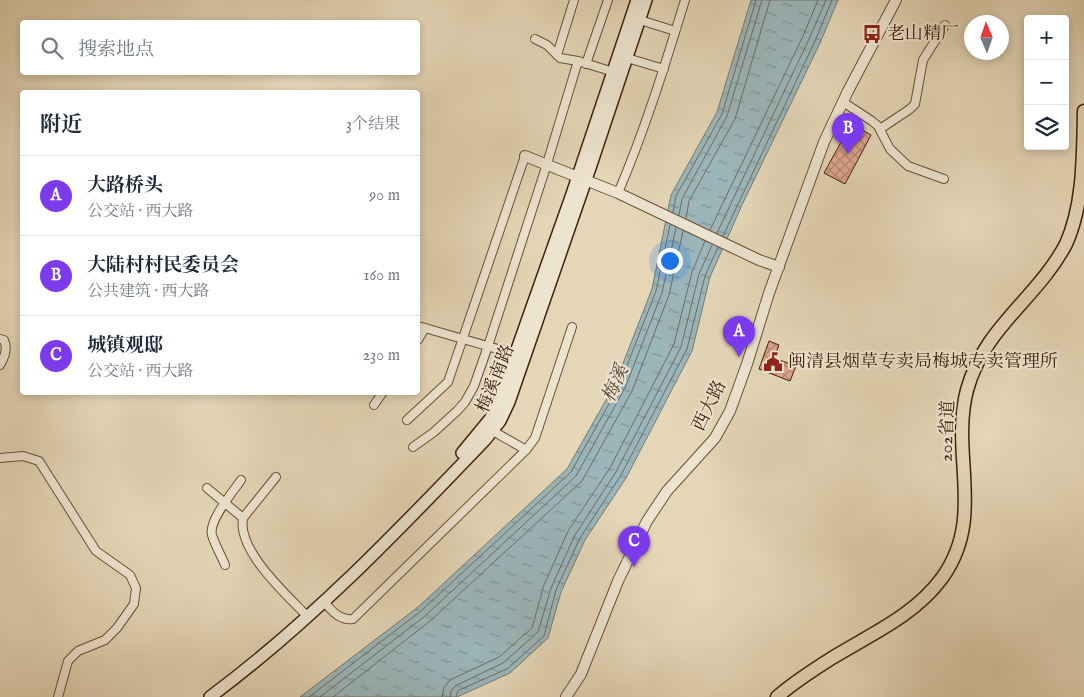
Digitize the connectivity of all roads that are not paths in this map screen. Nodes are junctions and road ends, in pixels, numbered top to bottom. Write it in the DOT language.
graph roads {
  1 [pos="574,0"];
  2 [pos="608,0"];
  3 [pos="637,0"];
  4 [pos="646,0"];
  5 [pos="675,0"];
  6 [pos="896,0"];
  7 [pos="684,1"];
  8 [pos="640,20"];
  9 [pos="945,25"];
  10 [pos="676,31"];
  11 [pos="535,39"];
  12 [pos="557,55"];
  13 [pos="627,58"];
  14 [pos="582,63"];
  15 [pos="664,69"];
  16 [pos="617,73"];
  17 [pos="843,102"];
  18 [pos="1084,111"];
  19 [pos="880,129"];
  20 [pos="525,156"];
  21 [pos="546,164"];
  22 [pos="582,178"];
  23 [pos="944,179"];
  24 [pos="618,193"];
  25 [pos="779,267"];
  26 [pos="421,327"];
  27 [pos="572,327"];
  28 [pos="0,339"];
  29 [pos="463,339"];
  30 [pos="488,346"];
  31 [pos="516,354"];
  32 [pos="0,365"];
  33 [pos="381,395"];
  34 [pos="374,405"];
  35 [pos="407,420"];
  36 [pos="493,431"];
  37 [pos="413,447"];
  38 [pos="526,450"];
  39 [pos="0,458"];
  40 [pos="276,477"];
  41 [pos="241,480"];
  42 [pos="207,488"];
  43 [pos="225,503"];
  44 [pos="243,518"];
  45 [pos="225,565"];
  46 [pos="324,602"];
  47 [pos="306,615"];
  48 [pos="58,697"];
  49 [pos="201,697"];
  50 [pos="210,697"];
  51 [pos="566,697"];
  52 [pos="777,697"];
  1 -- 12 [label="street"];
  2 -- 14 [label="street"];
  3 -- 16 [label="main road, 梅溪南路"];
  4 -- 8 [label="main road, 梅溪南路"];
  5 -- 7 [label="street"];
  6 -- 17 [label="street, 西大路"];
  7 -- 10 [label="street"];
  8 -- 10 [label="street"];
  8 -- 13 [label="main road, 梅溪南路"];
  9 -- 19 [label="street"];
  10 -- 15 [label="street"];
  11 -- 12 [label="street"];
  12 -- 14 [label="street"];
  13 -- 15 [label="street"];
  13 -- 16 [label="main road, 梅溪南路"];
  14 -- 16 [label="street"];
  14 -- 21 [label="street"];
  15 -- 24 [label="street"];
  16 -- 22 [label="main road, 梅溪南路"];
  17 -- 19 [label="street"];
  17 -- 25 [label="street, 西大路"];
  18 -- 52 [label="main road, 202省道"];
  19 -- 23 [label="street"];
  20 -- 21 [label="street"];
  20 -- 29 [label="street"];
  21 -- 22 [label="street"];
  21 -- 30 [label="street"];
  22 -- 24 [label="street"];
  22 -- 31 [label="main road, 梅溪南路"];
  22 -- 36 [label="main road, 梅溪南路"];
  24 -- 25 [label="street"];
  25 -- 51 [label="street, 西大路"];
  26 -- 29 [label="street"];
  27 -- 38 [label="street"];
  28 -- 32 [label="street"];
  29 -- 30 [label="street"];
  29 -- 35 [label="street"];
  30 -- 31 [label="street"];
  30 -- 37 [label="street"];
  31 -- 47 [label="main road, 梅溪南路"];
  33 -- 34 [label="street"];
  36 -- 38 [label="street"];
  36 -- 46 [label="main road, 梅溪南路"];
  38 -- 46 [label="street"];
  39 -- 48 [label="street"];
  40 -- 44 [label="street"];
  41 -- 43 [label="street"];
  42 -- 43 [label="street"];
  43 -- 44 [label="street"];
  43 -- 45 [label="street"];
  44 -- 47 [label="street"];
  46 -- 47 [label="main road, 梅溪南路"];
  47 -- 49 [label="main road, 梅溪南路"];
  47 -- 50 [label="main road, 梅溪南路"];
}
